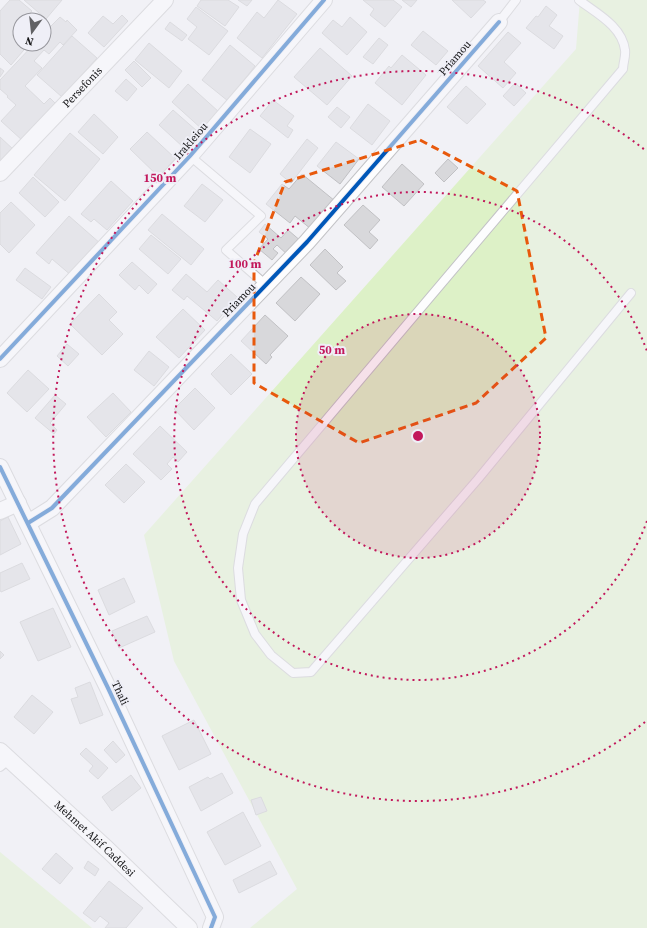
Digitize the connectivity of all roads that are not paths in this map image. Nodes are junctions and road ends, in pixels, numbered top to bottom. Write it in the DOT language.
graph roads {
  1 [pos="165,0"];
  2 [pos="324,0"];
  3 [pos="516,0"];
  4 [pos="579,0"];
  5 [pos="499,22"];
  6 [pos="190,156"];
  7 [pos="0,173"];
  8 [pos="266,285"];
  9 [pos="632,293"];
  10 [pos="0,359"];
  11 [pos="0,467"];
  12 [pos="18,503"];
  13 [pos="0,511"];
  14 [pos="28,523"];
  15 [pos="3,759"];
  16 [pos="189,928"];
  17 [pos="211,928"];
  1 -- 7 [label="street, Persefonis"];
  2 -- 6 [label="street, Irakleiou"];
  3 -- 5 [label="lane"];
  4 -- 9 [label="lane"];
  5 -- 8 [label="street, Priamou"];
  6 -- 8 [label="lane"];
  6 -- 10 [label="street, Irakleiou"];
  8 -- 14 [label="street, Priamou"];
  11 -- 12 [label="street, Thali"];
  12 -- 13 [label="street"];
  12 -- 14 [label="street, Thali"];
  14 -- 17 [label="street, Thali"];
  15 -- 16 [label="street, Mehmet Akif Caddesi"];
}
